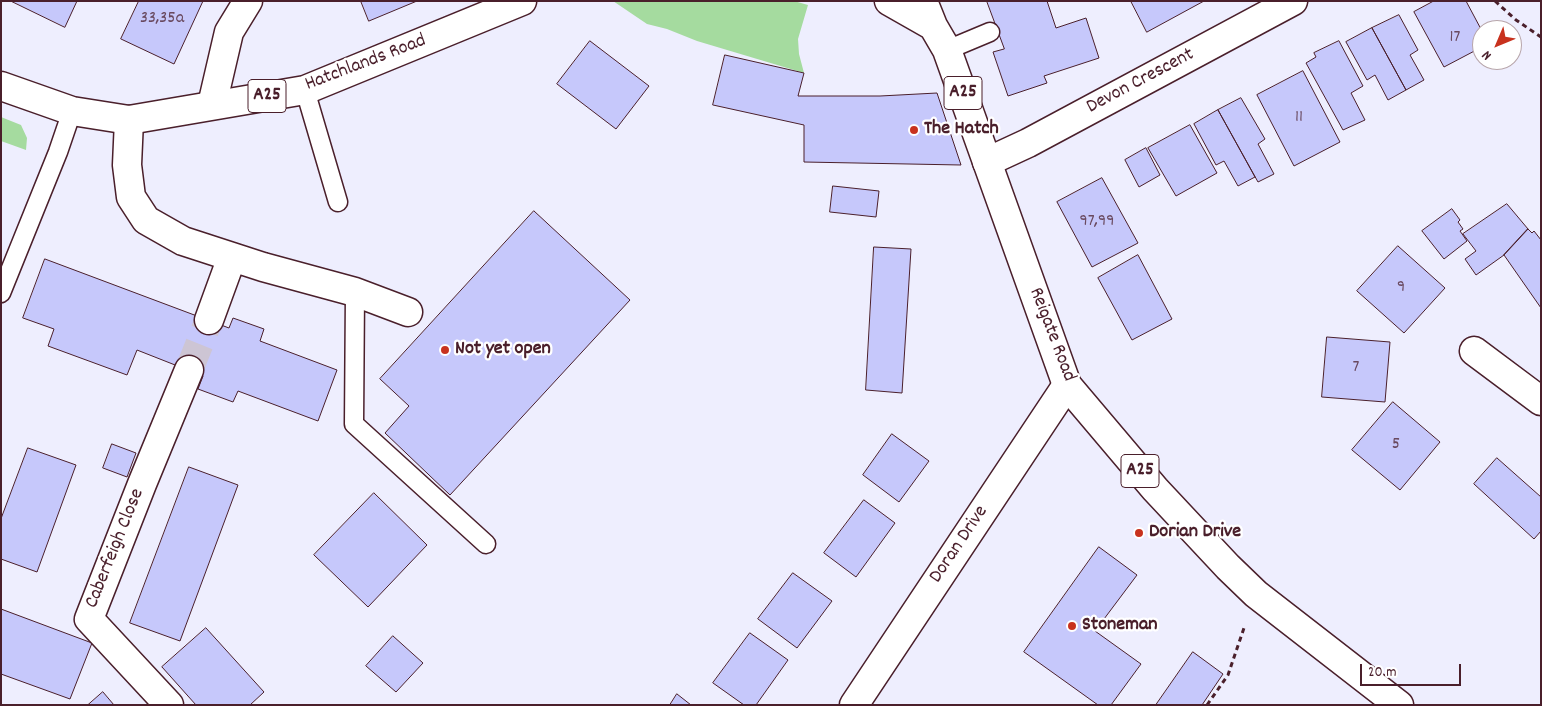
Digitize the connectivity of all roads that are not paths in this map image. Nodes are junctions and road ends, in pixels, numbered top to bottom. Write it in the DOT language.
graph roads {
  1 [pos="248,1"];
  2 [pos="522,1"];
  3 [pos="889,1"];
  4 [pos="923,1"];
  5 [pos="1293,1"];
  6 [pos="933,26"];
  7 [pos="990,32"];
  8 [pos="946,50"];
  9 [pos="1,86"];
  10 [pos="305,90"];
  11 [pos="212,106"];
  12 [pos="72,111"];
  13 [pos="129,120"];
  14 [pos="987,162"];
  15 [pos="338,202"];
  16 [pos="232,257"];
  17 [pos="355,292"];
  18 [pos="1,293"];
  19 [pos="408,312"];
  20 [pos="209,320"];
  21 [pos="1474,351"];
  22 [pos="189,370"];
  23 [pos="1067,385"];
  24 [pos="1541,401"];
  25 [pos="486,544"];
  26 [pos="170,705"];
  27 [pos="854,705"];
  28 [pos="1399,705"];
  1 -- 11 [label="street"];
  2 -- 10 [label="street, Hatchlands Road / A25"];
  3 -- 6 [label="street"];
  4 -- 6 [label="street, A25"];
  5 -- 14 [label="street, Devon Crescent"];
  6 -- 8 [label="street, A25"];
  7 -- 8 [label="lane"];
  8 -- 14 [label="street, A25"];
  9 -- 12 [label="street, Hatchlands Road / A25"];
  10 -- 11 [label="street, Hatchlands Road / A25"];
  10 -- 15 [label="lane"];
  11 -- 13 [label="street, Hatchlands Road / A25"];
  12 -- 13 [label="street, Hatchlands Road / A25"];
  12 -- 18 [label="lane"];
  13 -- 16 [label="street"];
  14 -- 23 [label="street, Reigate Road / A25"];
  16 -- 17 [label="street"];
  16 -- 20 [label="street"];
  17 -- 19 [label="street"];
  17 -- 25 [label="lane"];
  21 -- 24 [label="street"];
  22 -- 26 [label="street, Caberfeigh Close"];
  23 -- 27 [label="street, Doran Drive"];
  23 -- 28 [label="street, Reigate Road / A25"];
}
